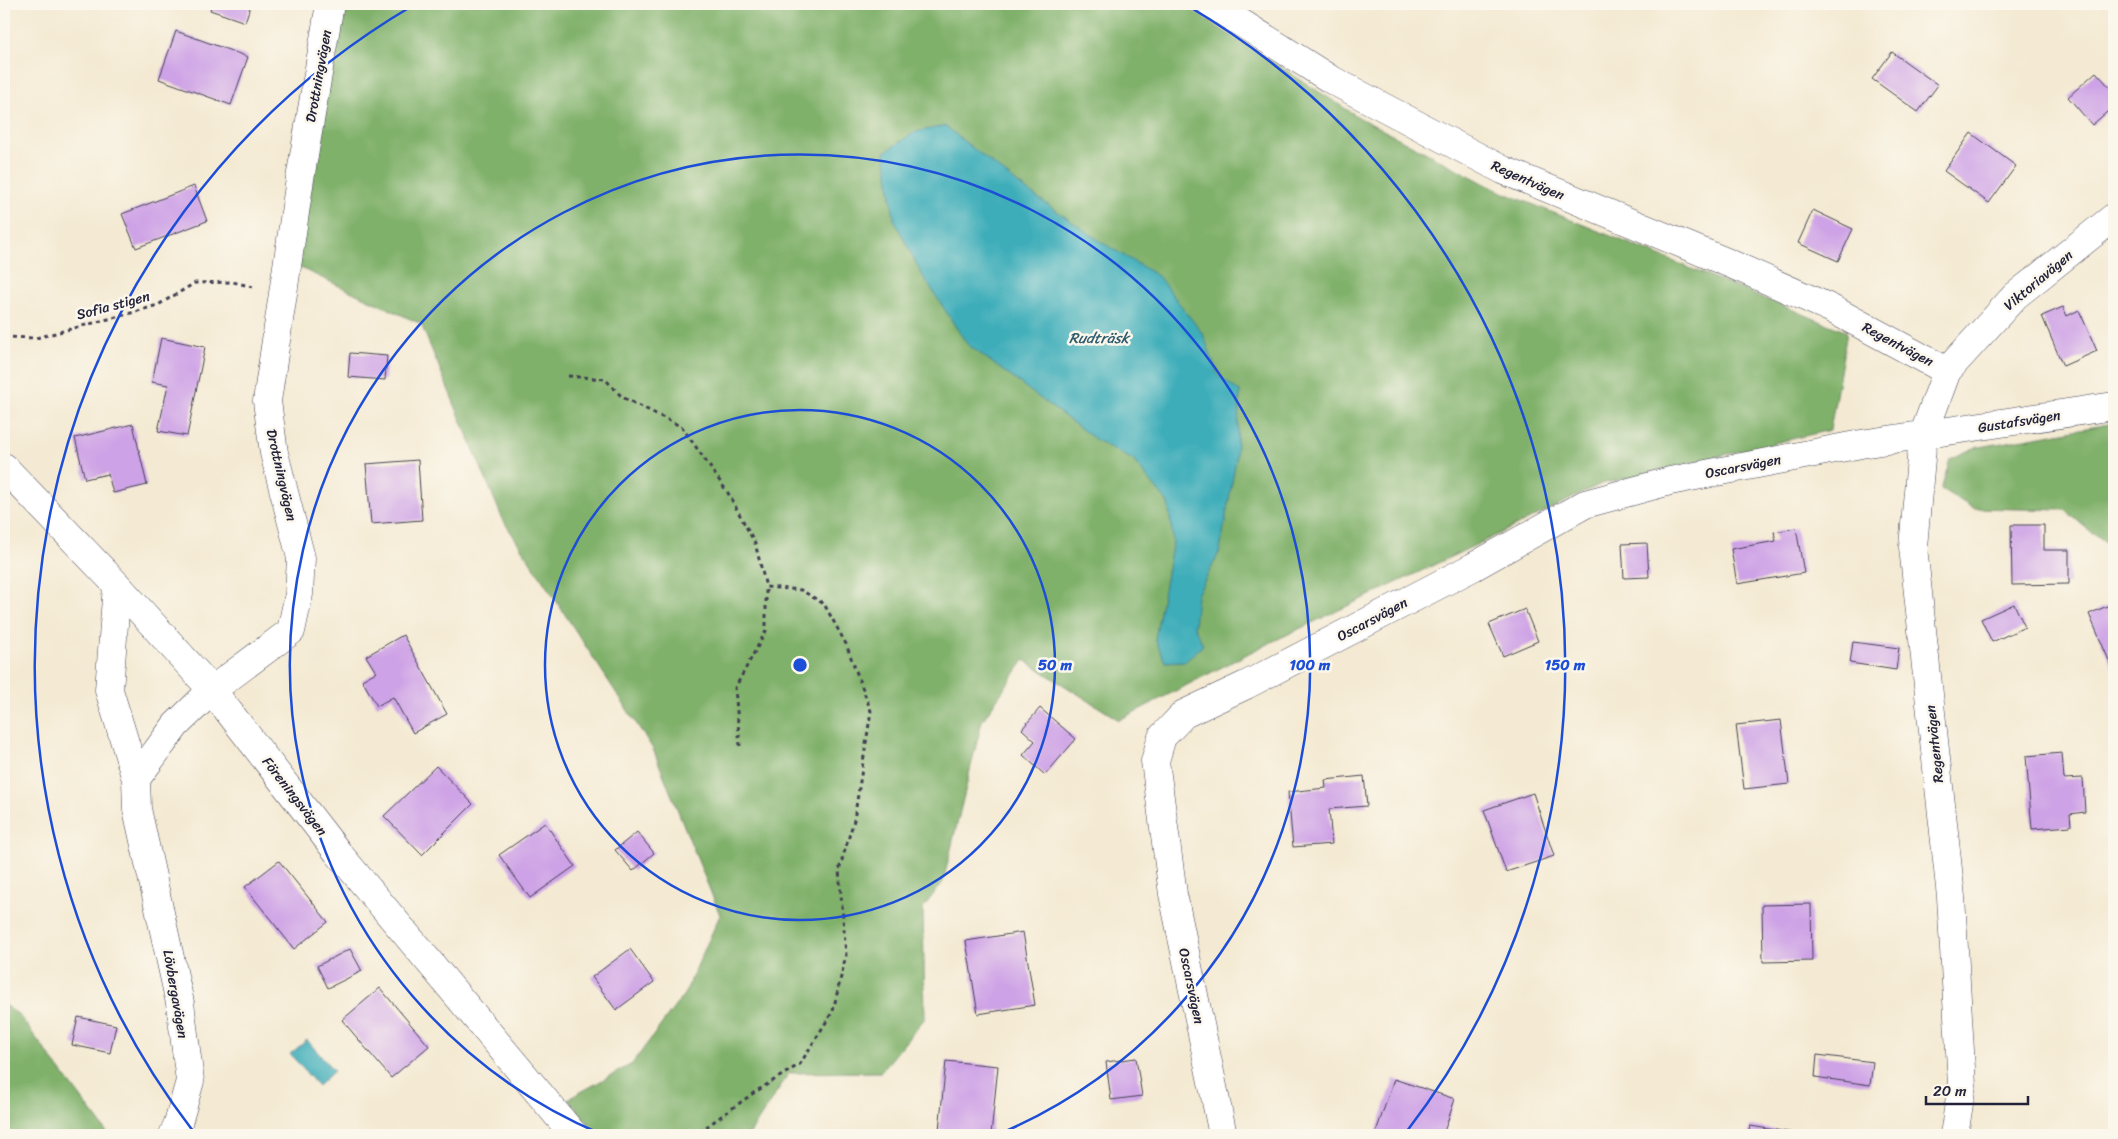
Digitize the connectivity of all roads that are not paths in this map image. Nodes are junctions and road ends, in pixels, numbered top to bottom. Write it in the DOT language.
graph roads {
  1 [pos="330,4"];
  2 [pos="1211,4"];
  3 [pos="2114,217"];
  4 [pos="1947,371"];
  5 [pos="2114,406"];
  6 [pos="1924,436"];
  7 [pos="4,468"];
  8 [pos="117,585"];
  9 [pos="212,690"];
  10 [pos="136,779"];
  11 [pos="173,1135"];
  12 [pos="574,1135"];
  13 [pos="1223,1135"];
  14 [pos="1954,1135"];
  1 -- 9 [label="street, Drottningvägen"];
  2 -- 4 [label="street, Regentvägen"];
  3 -- 4 [label="street, Viktoriavägen"];
  4 -- 6 [label="street, Regentvägen"];
  5 -- 6 [label="street, Gustafsvägen"];
  6 -- 13 [label="street, Oscarsvägen"];
  6 -- 14 [label="street, Regentvägen"];
  7 -- 8 [label="street, Föreningsvägen"];
  8 -- 9 [label="street, Föreningsvägen"];
  8 -- 10 [label="street"];
  9 -- 10 [label="street, Drottningvägen"];
  9 -- 12 [label="street, Föreningsvägen"];
  10 -- 11 [label="street, Lövbergavägen"];
}
